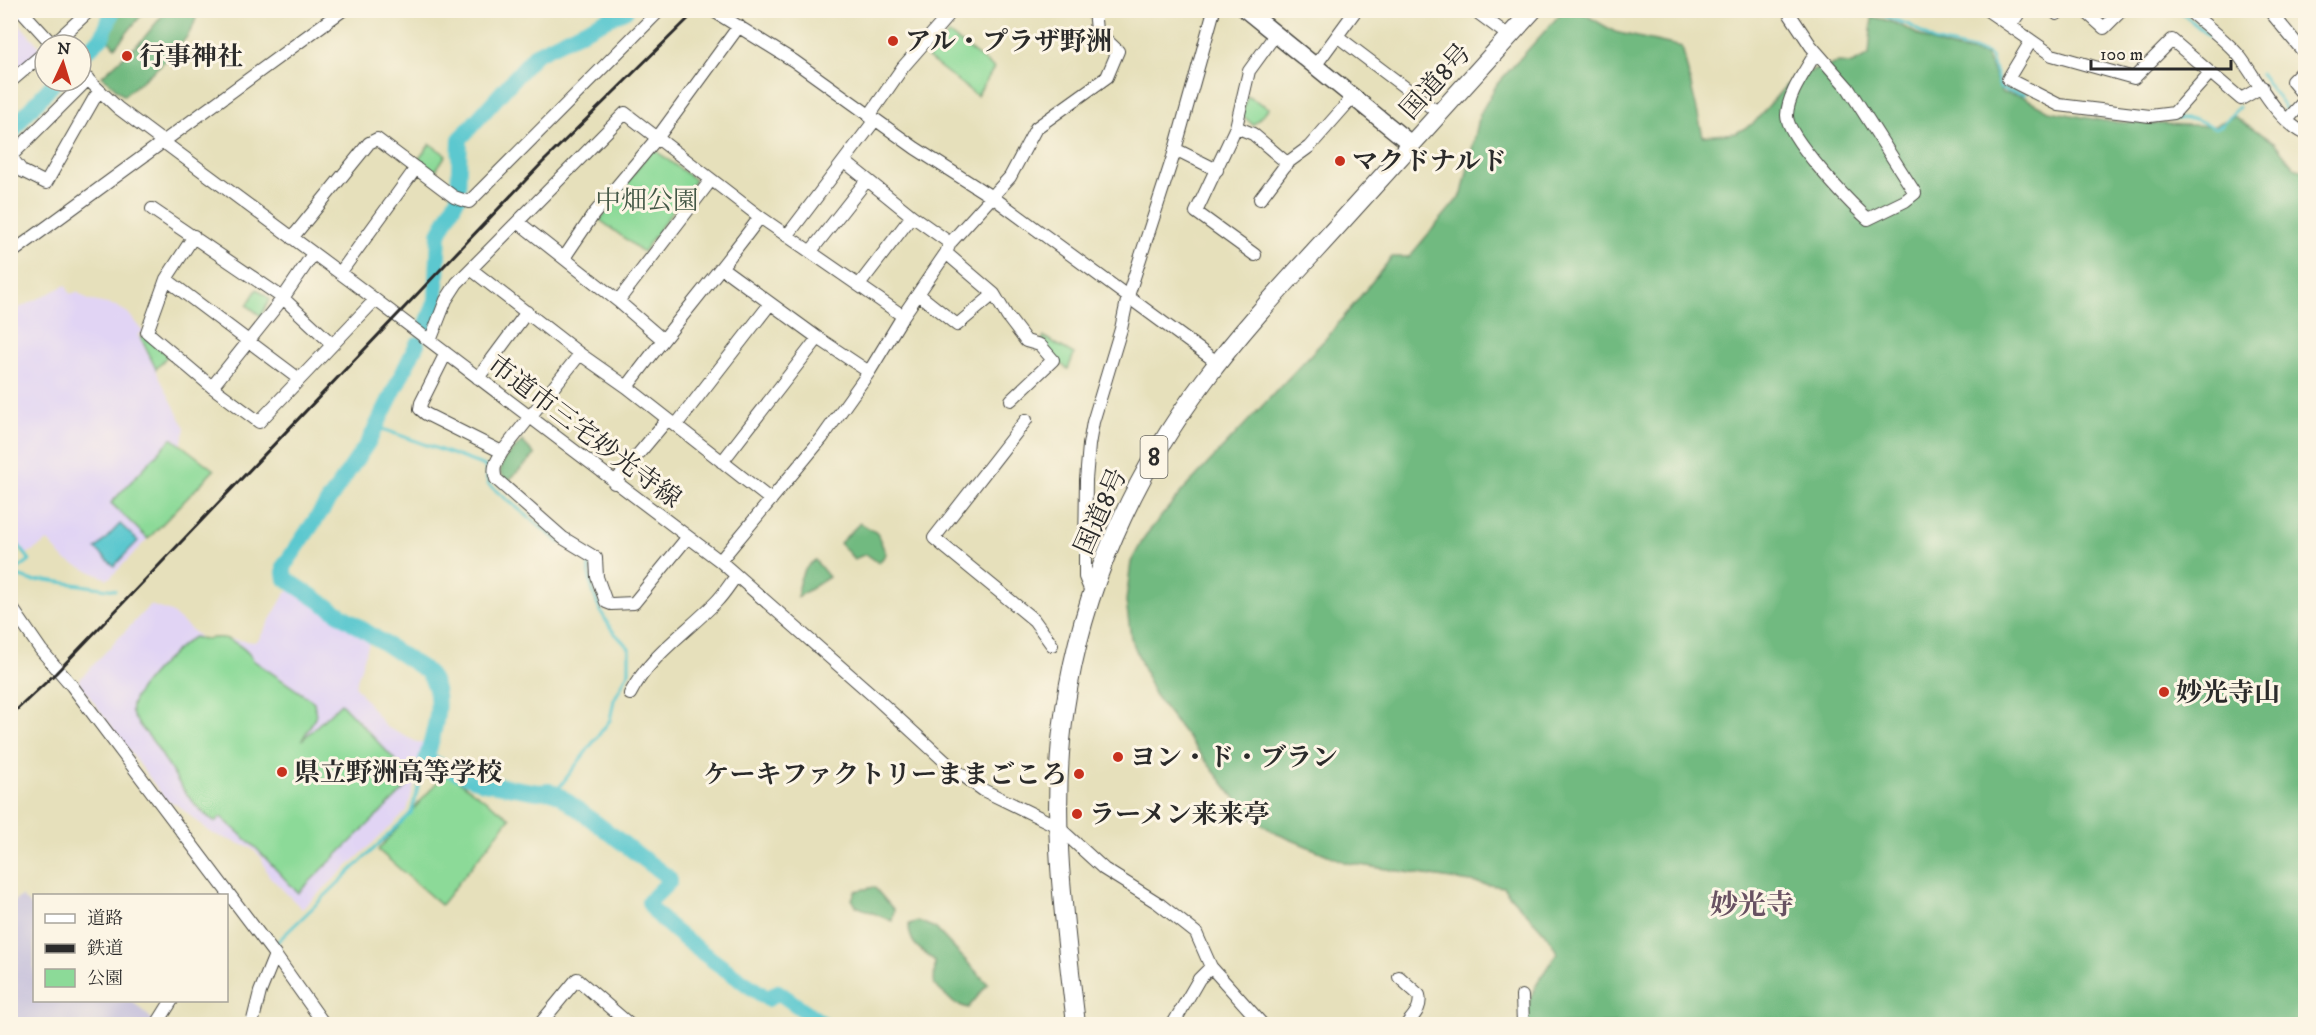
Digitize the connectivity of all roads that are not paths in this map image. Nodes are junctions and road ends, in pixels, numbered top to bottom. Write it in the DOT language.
graph roads {
  1 [pos="21,10"];
  2 [pos="90,10"];
  3 [pos="344,10"];
  4 [pos="660,10"];
  5 [pos="712,10"];
  6 [pos="953,10"];
  7 [pos="1094,10"];
  8 [pos="1214,10"];
  9 [pos="1246,10"];
  10 [pos="1356,10"];
  11 [pos="1474,10"];
  12 [pos="1533,10"];
  13 [pos="1787,10"];
  14 [pos="1987,10"];
  15 [pos="2020,10"];
  16 [pos="2052,10"];
  17 [pos="2060,10"];
  18 [pos="2084,10"];
  19 [pos="2122,10"];
  20 [pos="2269,10"];
  21 [pos="2192,12"];
  22 [pos="739,26"];
  23 [pos="2010,26"];
  24 [pos="42,33"];
  25 [pos="66,33"];
  26 [pos="1275,35"];
  27 [pos="1337,36"];
  28 [pos="1509,36"];
  29 [pos="2031,41"];
  30 [pos="1816,52"];
  31 [pos="2306,55"];
  32 [pos="33,62"];
  33 [pos="1315,66"];
  34 [pos="2306,67"];
  35 [pos="2211,73"];
  36 [pos="10,82"];
  37 [pos="93,84"];
  38 [pos="2262,87"];
  39 [pos="69,93"];
  40 [pos="95,97"];
  41 [pos="1353,97"];
  42 [pos="2306,98"];
  43 [pos="1440,114"];
  44 [pos="872,118"];
  45 [pos="2287,120"];
  46 [pos="1236,128"];
  47 [pos="2306,134"];
  48 [pos="658,137"];
  49 [pos="162,141"];
  50 [pos="1412,144"];
  51 [pos="1175,149"];
  52 [pos="11,157"];
  53 [pos="844,161"];
  54 [pos="1287,164"];
  55 [pos="416,168"];
  56 [pos="1217,170"];
  57 [pos="711,180"];
  58 [pos="867,180"];
  59 [pos="990,197"];
  60 [pos="1260,199"];
  61 [pos="152,209"];
  62 [pos="912,216"];
  63 [pos="760,217"];
  64 [pos="518,222"];
  65 [pos="194,236"];
  66 [pos="787,236"];
  67 [pos="292,238"];
  68 [pos="948,248"];
  69 [pos="811,251"];
  70 [pos="10,254"];
  71 [pos="313,254"];
  72 [pos="1255,255"];
  73 [pos="564,258"];
  74 [pos="722,268"];
  75 [pos="472,270"];
  76 [pos="340,273"];
  77 [pos="166,279"];
  78 [pos="859,285"];
  79 [pos="918,294"];
  80 [pos="994,294"];
  81 [pos="1128,296"];
  82 [pos="283,298"];
  83 [pos="375,300"];
  84 [pos="618,301"];
  85 [pos="770,304"];
  86 [pos="527,312"];
  87 [pos="903,316"];
  88 [pos="818,338"];
  89 [pos="663,339"];
  90 [pos="248,340"];
  91 [pos="430,341"];
  92 [pos="332,344"];
  93 [pos="446,353"];
  94 [pos="580,354"];
  95 [pos="1218,363"];
  96 [pos="869,372"];
  97 [pos="478,378"];
  98 [pos="299,379"];
  99 [pos="212,387"];
  100 [pos="627,387"];
  101 [pos="1011,400"];
  102 [pos="531,418"];
  103 [pos="1026,420"];
  104 [pos="672,422"];
  105 [pos="502,453"];
  106 [pos="723,462"];
  107 [pos="614,483"];
  108 [pos="771,500"];
  109 [pos="687,538"];
  110 [pos="720,561"];
  111 [pos="736,576"];
  112 [pos="1092,594"];
  113 [pos="10,605"];
  114 [pos="1052,645"];
  115 [pos="630,693"];
  116 [pos="1057,826"];
  117 [pos="275,955"];
  118 [pos="1211,967"];
  119 [pos="1399,977"];
  120 [pos="1522,996"];
  121 [pos="171,1002"];
  122 [pos="157,1024"];
  123 [pos="252,1024"];
  124 [pos="324,1024"];
  125 [pos="540,1024"];
  126 [pos="628,1024"];
  127 [pos="1076,1024"];
  128 [pos="1173,1024"];
  129 [pos="1262,1024"];
  130 [pos="1407,1024"];
  131 [pos="1523,1024"];
  1 -- 24 [label="street"];
  2 -- 25 [label="street"];
  3 -- 49 [label="street"];
  4 -- 55 [label="street"];
  5 -- 22 [label="street"];
  6 -- 44 [label="street"];
  7 -- 59 [label="street"];
  8 -- 51 [label="street"];
  9 -- 26 [label="main road"];
  10 -- 27 [label="street"];
  11 -- 28 [label="street"];
  12 -- 28 [label="highway, 国道8号 / 8"];
  13 -- 30 [label="street"];
  14 -- 23 [label="street"];
  15 -- 23 [label="street"];
  16 -- 17 [label="street"];
  18 -- 19 [label="street"];
  20 -- 31 [label="street"];
  21 -- 38 [label="street"];
  22 -- 44 [label="street"];
  22 -- 48 [label="street"];
  23 -- 29 [label="street"];
  26 -- 33 [label="main road"];
  26 -- 46 [label="street"];
  27 -- 33 [label="street"];
  27 -- 43 [label="street"];
  28 -- 43 [label="highway, 国道8号 / 8"];
  29 -- 35 [label="street"];
  29 -- 35 [label="street"];
  30 -- 30 [label="street"];
  32 -- 36 [label="street"];
  33 -- 41 [label="main road"];
  34 -- 42 [label="street"];
  35 -- 38 [label="street"];
  37 -- 49 [label="street, 市道市三宅妙光寺線"];
  38 -- 45 [label="street"];
  39 -- 52 [label="street"];
  40 -- 52 [label="street"];
  41 -- 50 [label="main road"];
  41 -- 54 [label="street"];
  42 -- 45 [label="street"];
  43 -- 50 [label="highway, 国道8号 / 8"];
  44 -- 53 [label="street"];
  44 -- 59 [label="street"];
  45 -- 47 [label="street"];
  46 -- 54 [label="street"];
  46 -- 56 [label="street"];
  48 -- 57 [label="street"];
  48 -- 64 [label="street"];
  48 -- 73 [label="street"];
  49 -- 67 [label="street, 市道市三宅妙光寺線"];
  49 -- 70 [label="street"];
  50 -- 95 [label="highway, 国道8号 / 8"];
  51 -- 56 [label="street"];
  51 -- 81 [label="street"];
  53 -- 58 [label="street"];
  53 -- 66 [label="street"];
  54 -- 60 [label="street"];
  55 -- 67 [label="street"];
  55 -- 76 [label="street"];
  56 -- 72 [label="street"];
  57 -- 63 [label="street"];
  57 -- 84 [label="street"];
  58 -- 62 [label="street"];
  58 -- 69 [label="street"];
  59 -- 68 [label="street"];
  59 -- 81 [label="street"];
  61 -- 65 [label="street"];
  62 -- 68 [label="street"];
  62 -- 78 [label="street"];
  63 -- 66 [label="street"];
  63 -- 74 [label="street"];
  64 -- 73 [label="street"];
  64 -- 75 [label="street"];
  65 -- 77 [label="street"];
  65 -- 82 [label="street"];
  66 -- 69 [label="street"];
  67 -- 71 [label="street, 市道市三宅妙光寺線"];
  68 -- 79 [label="street"];
  68 -- 80 [label="street"];
  69 -- 78 [label="street"];
  71 -- 76 [label="street, 市道市三宅妙光寺線"];
  71 -- 82 [label="street"];
  73 -- 84 [label="street"];
  74 -- 85 [label="street"];
  74 -- 89 [label="street"];
  75 -- 86 [label="street"];
  75 -- 91 [label="street"];
  76 -- 83 [label="street, 市道市三宅妙光寺線"];
  77 -- 90 [label="street"];
  77 -- 99 [label="street"];
  78 -- 87 [label="street"];
  79 -- 80 [label="street"];
  79 -- 87 [label="street"];
  80 -- 101 [label="street"];
  81 -- 95 [label="street"];
  81 -- 112 [label="street"];
  82 -- 90 [label="street"];
  82 -- 92 [label="street"];
  83 -- 91 [label="street, 市道市三宅妙光寺線"];
  83 -- 92 [label="street"];
  84 -- 89 [label="street"];
  85 -- 88 [label="street"];
  85 -- 104 [label="street"];
  86 -- 94 [label="street"];
  86 -- 97 [label="street"];
  87 -- 96 [label="street"];
  88 -- 96 [label="street"];
  88 -- 106 [label="street"];
  89 -- 100 [label="street"];
  90 -- 98 [label="street"];
  90 -- 99 [label="street"];
  91 -- 93 [label="street, 市道市三宅妙光寺線"];
  92 -- 98 [label="street"];
  93 -- 97 [label="street, 市道市三宅妙光寺線"];
  93 -- 105 [label="street"];
  94 -- 100 [label="street"];
  94 -- 102 [label="street"];
  95 -- 112 [label="highway, 国道8号 / 8"];
  96 -- 108 [label="street"];
  97 -- 102 [label="street, 市道市三宅妙光寺線"];
  98 -- 99 [label="street"];
  100 -- 104 [label="street"];
  102 -- 105 [label="street"];
  102 -- 107 [label="street, 市道市三宅妙光寺線"];
  103 -- 114 [label="street"];
  104 -- 106 [label="street"];
  104 -- 107 [label="street"];
  105 -- 109 [label="street"];
  106 -- 108 [label="street"];
  107 -- 109 [label="street, 市道市三宅妙光寺線"];
  108 -- 110 [label="street"];
  109 -- 110 [label="street, 市道市三宅妙光寺線"];
  110 -- 111 [label="street, 市道市三宅妙光寺線"];
  111 -- 115 [label="street"];
  111 -- 116 [label="street, 市道市三宅妙光寺線"];
  112 -- 116 [label="highway, 国道8号 / 8"];
  113 -- 117 [label="street"];
  116 -- 118 [label="street, 市道市三宅妙光寺線"];
  116 -- 127 [label="highway, 国道8号 / 8"];
  117 -- 123 [label="street"];
  117 -- 124 [label="street"];
  118 -- 128 [label="street"];
  118 -- 129 [label="street, 市道市三宅妙光寺線"];
  119 -- 130 [label="street"];
  120 -- 131 [label="street"];
  121 -- 122 [label="street"];
  125 -- 126 [label="street"];
}
